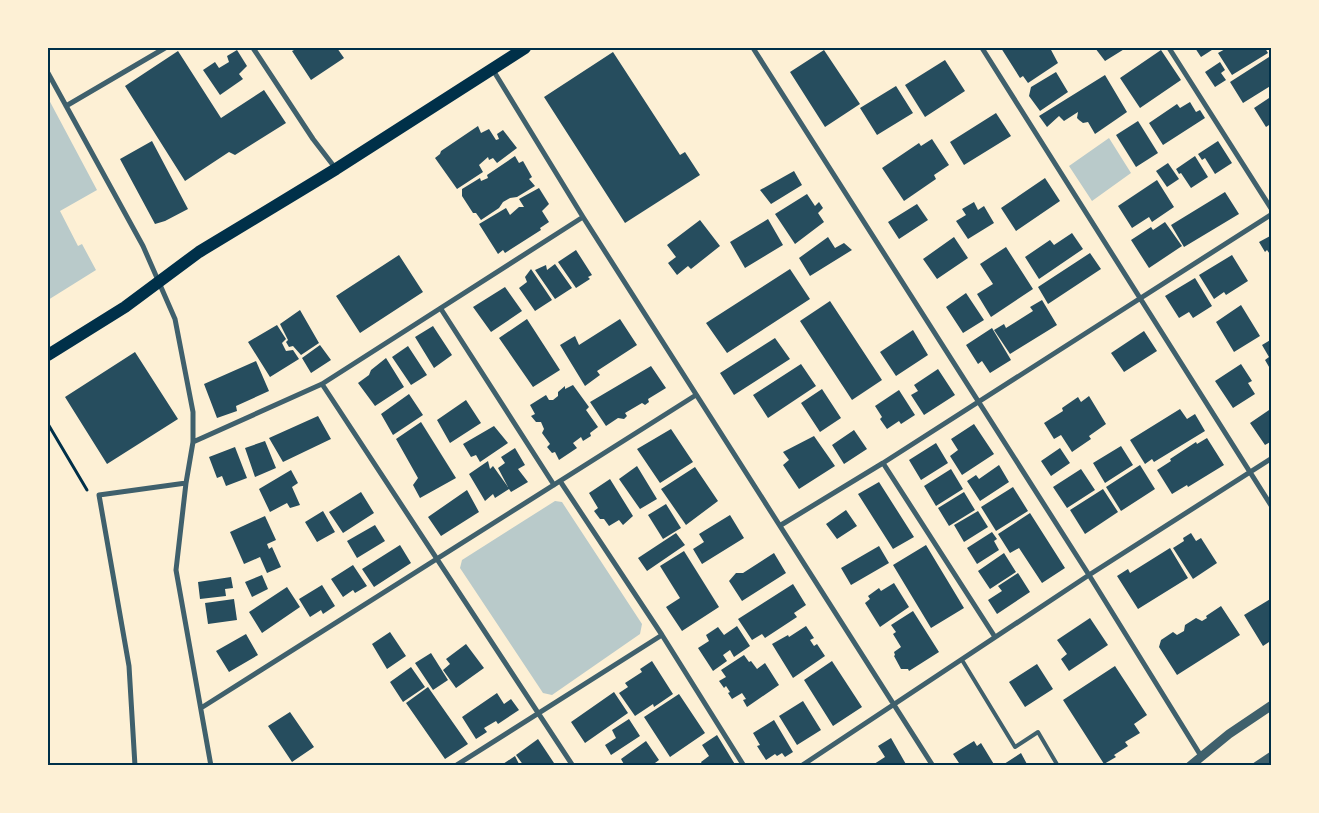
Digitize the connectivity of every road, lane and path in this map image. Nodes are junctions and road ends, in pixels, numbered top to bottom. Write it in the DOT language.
graph roads {
  1 [pos="166,48"];
  2 [pos="253,48"];
  3 [pos="525,48"];
  4 [pos="754,48"];
  5 [pos="982,48"];
  6 [pos="1169,48"];
  7 [pos="492,69"];
  8 [pos="48,73"];
  9 [pos="66,106"];
  10 [pos="336,169"];
  11 [pos="1272,210"];
  12 [pos="1272,214"];
  13 [pos="583,217"];
  14 [pos="158,282"];
  15 [pos="1139,298"];
  16 [pos="441,309"];
  17 [pos="48,355"];
  18 [pos="322,384"];
  19 [pos="696,395"];
  20 [pos="978,401"];
  21 [pos="48,424"];
  22 [pos="193,442"];
  23 [pos="1272,458"];
  24 [pos="883,463"];
  25 [pos="1250,472"];
  26 [pos="560,481"];
  27 [pos="186,483"];
  28 [pos="96,486"];
  29 [pos="554,486"];
  30 [pos="1272,507"];
  31 [pos="781,525"];
  32 [pos="437,559"];
  33 [pos="1089,575"];
  34 [pos="662,635"];
  35 [pos="995,637"];
  36 [pos="962,660"];
  37 [pos="894,704"];
  38 [pos="1272,705"];
  39 [pos="201,708"];
  40 [pos="537,712"];
  41 [pos="1201,756"];
  42 [pos="1272,756"];
  43 [pos="135,766"];
  44 [pos="211,766"];
  45 [pos="455,766"];
  46 [pos="573,766"];
  47 [pos="744,766"];
  48 [pos="800,766"];
  49 [pos="933,766"];
  50 [pos="1058,766"];
  51 [pos="1190,766"];
  52 [pos="1257,766"];
  1 -- 9 [label="street"];
  2 -- 10 [label="street"];
  3 -- 7 [label="main road"];
  4 -- 20 [label="street"];
  5 -- 15 [label="street"];
  6 -- 11 [label="street"];
  7 -- 10 [label="main road"];
  7 -- 13 [label="street"];
  8 -- 9 [label="street"];
  9 -- 14 [label="street"];
  10 -- 14 [label="main road"];
  12 -- 15 [label="street"];
  13 -- 16 [label="street"];
  13 -- 19 [label="street"];
  14 -- 17 [label="main road"];
  14 -- 22 [label="street"];
  15 -- 20 [label="street"];
  15 -- 25 [label="street"];
  16 -- 18 [label="street"];
  16 -- 29 [label="street"];
  18 -- 22 [label="street"];
  18 -- 32 [label="street"];
  19 -- 26 [label="street"];
  19 -- 31 [label="street"];
  20 -- 24 [label="street"];
  20 -- 33 [label="street"];
  21 -- 28 [label="path"];
  22 -- 27 [label="street"];
  23 -- 25 [label="street"];
  24 -- 31 [label="street"];
  24 -- 35 [label="street"];
  25 -- 30 [label="street"];
  25 -- 33 [label="street"];
  26 -- 29 [label="street"];
  26 -- 34 [label="street"];
  27 -- 39 [label="street"];
  27 -- 43 [label="street"];
  29 -- 32 [label="street"];
  31 -- 37 [label="street"];
  32 -- 39 [label="street"];
  32 -- 40 [label="street"];
  33 -- 35 [label="street"];
  33 -- 41 [label="street"];
  34 -- 40 [label="street"];
  34 -- 47 [label="street"];
  35 -- 36 [label="street"];
  36 -- 37 [label="street"];
  36 -- 50 [label="lane"];
  37 -- 48 [label="street"];
  37 -- 49 [label="street"];
  38 -- 41 [label="street"];
  39 -- 44 [label="street"];
  40 -- 45 [label="street"];
  40 -- 46 [label="street"];
  41 -- 51 [label="street"];
  42 -- 52 [label="street"];
}
